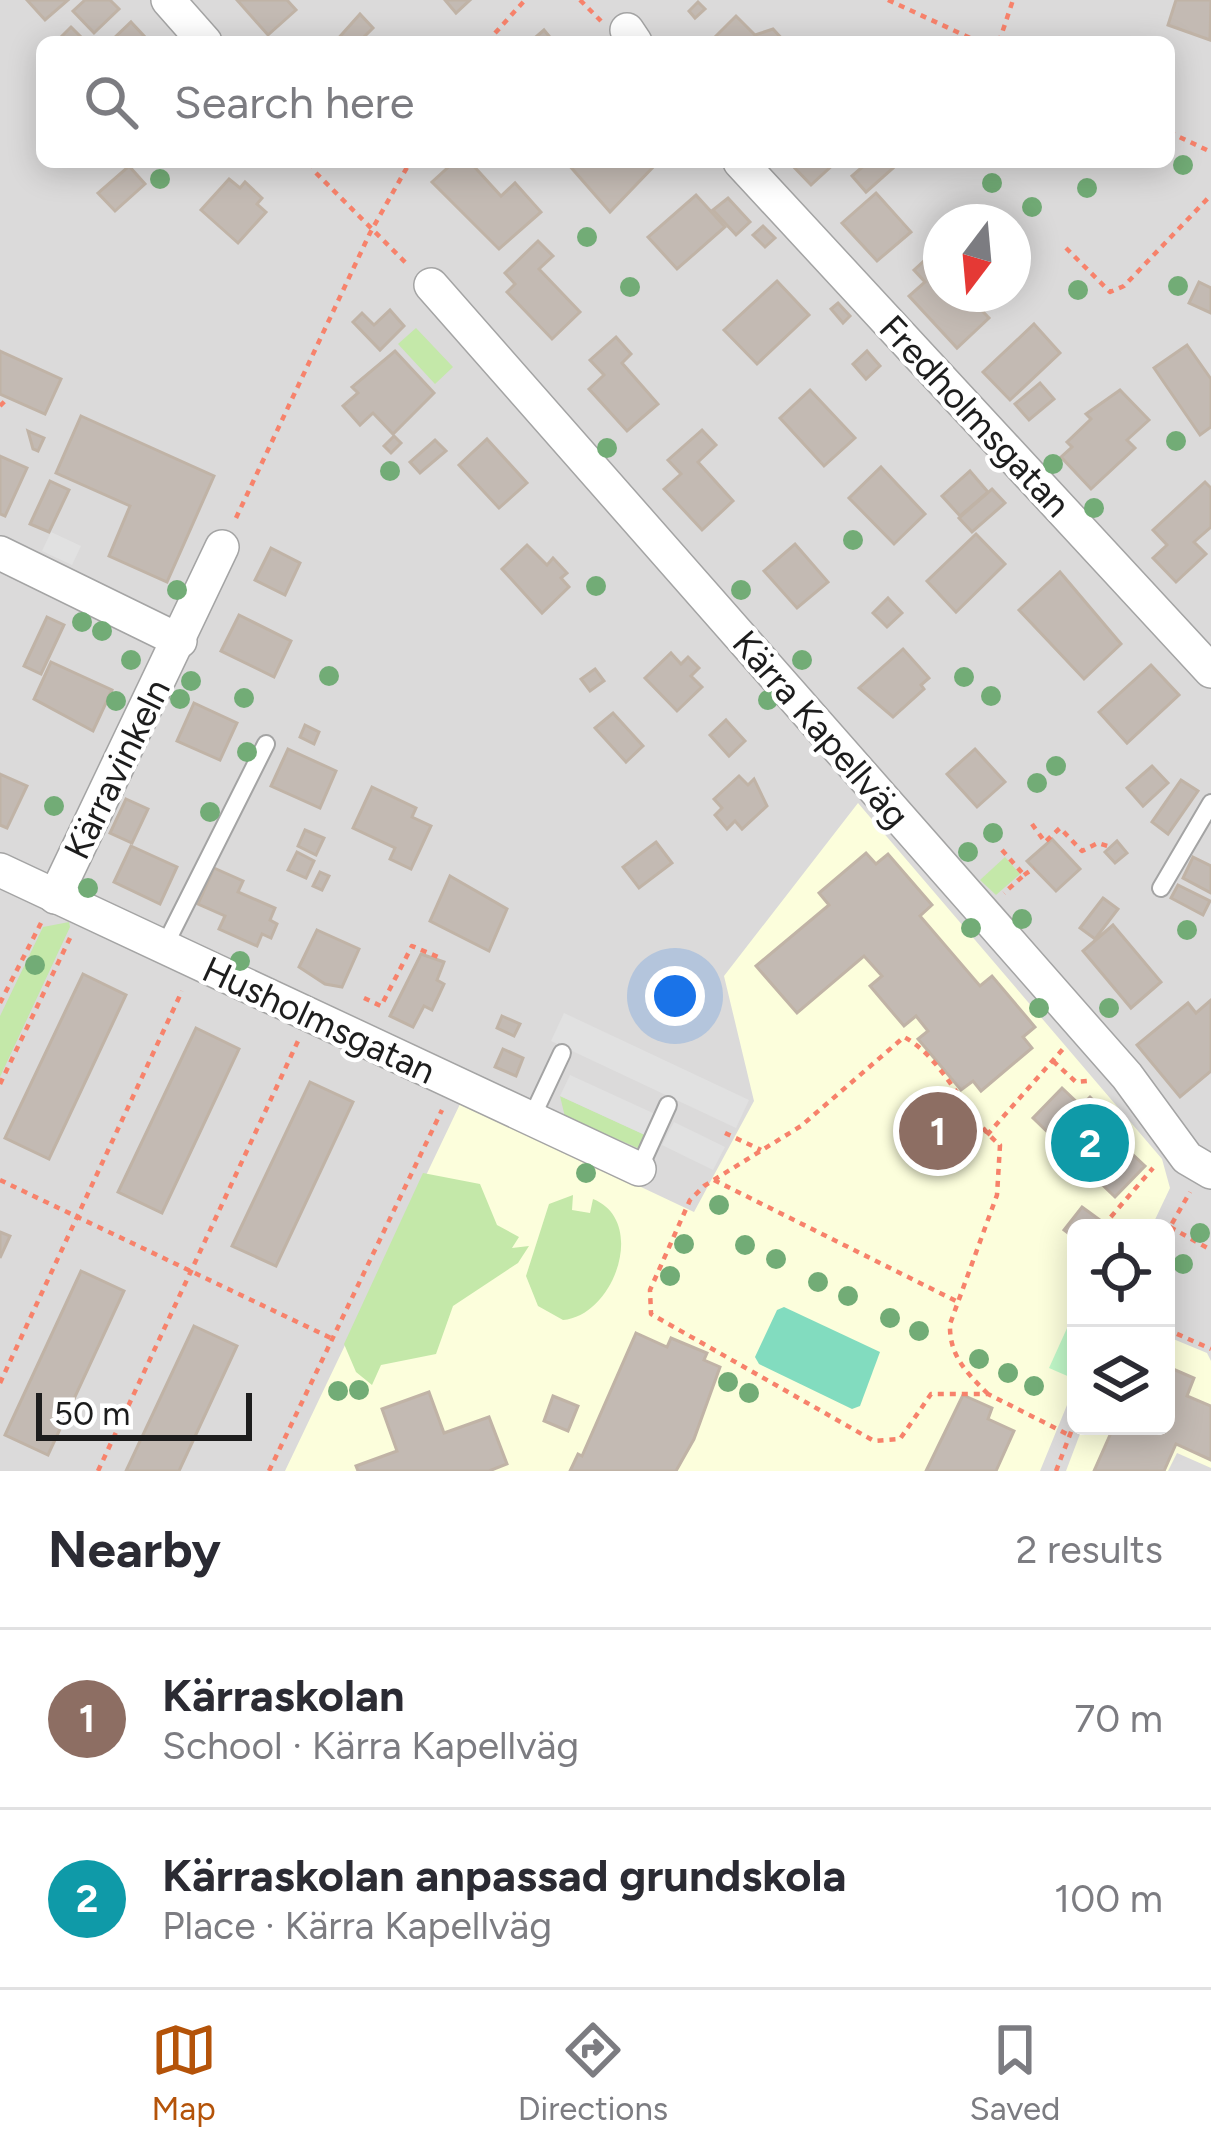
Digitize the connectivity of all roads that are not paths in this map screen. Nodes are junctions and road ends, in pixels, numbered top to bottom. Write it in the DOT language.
graph roads {
  1 [pos="168,0"];
  2 [pos="200,36"];
  3 [pos="746,168"];
  4 [pos="431,284"];
  5 [pos="222,547"];
  6 [pos="0,553"];
  7 [pos="180,641"];
  8 [pos="1211,670"];
  9 [pos="266,744"];
  10 [pos="1211,803"];
  11 [pos="0,870"];
  12 [pos="1161,888"];
  13 [pos="69,903"];
  14 [pos="164,947"];
  15 [pos="562,1052"];
  16 [pos="668,1105"];
  17 [pos="531,1120"];
  18 [pos="639,1169"];
  19 [pos="1211,1172"];
  1 -- 2 [label="street"];
  3 -- 8 [label="street, Fredholmsgatan"];
  4 -- 19 [label="street, Kärra Kapellväg"];
  5 -- 7 [label="street, Kärravinkeln"];
  6 -- 7 [label="street, Kärravinkeln"];
  7 -- 13 [label="street, Kärravinkeln"];
  9 -- 14 [label="lane"];
  10 -- 12 [label="lane"];
  11 -- 13 [label="street, Husholmsgatan"];
  13 -- 14 [label="street, Husholmsgatan"];
  14 -- 17 [label="street, Husholmsgatan"];
  15 -- 17 [label="lane"];
  16 -- 18 [label="lane"];
  17 -- 18 [label="street, Husholmsgatan"];
}
